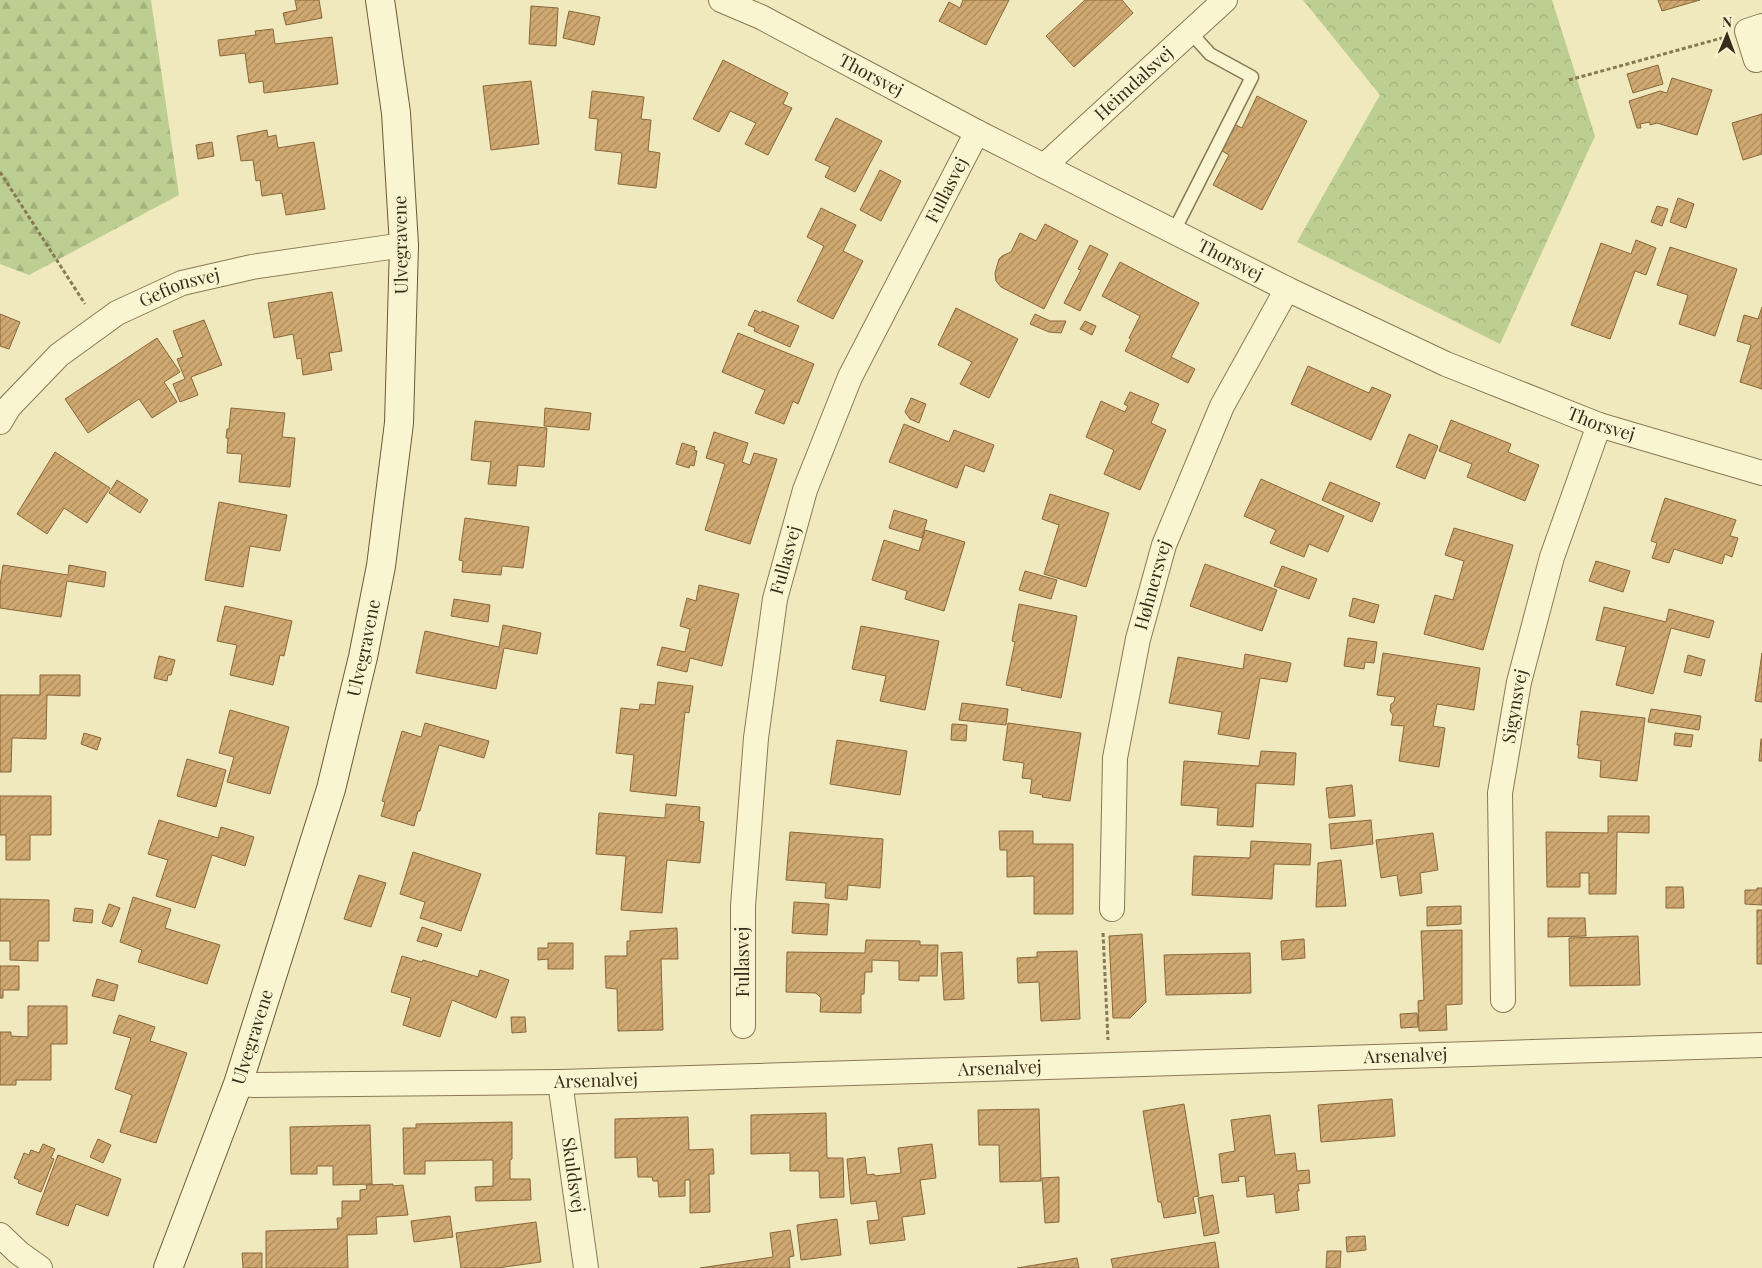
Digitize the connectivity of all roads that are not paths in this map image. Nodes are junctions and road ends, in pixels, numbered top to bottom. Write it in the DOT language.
graph roads {
  1 [pos="380,0"];
  2 [pos="721,0"];
  3 [pos="1225,0"];
  4 [pos="1754,28"];
  5 [pos="1190,32"];
  6 [pos="1756,60"];
  7 [pos="977,132"];
  8 [pos="1044,166"];
  9 [pos="1174,232"];
  10 [pos="404,245"];
  11 [pos="1287,289"];
  12 [pos="0,422"];
  13 [pos="1599,425"];
  14 [pos="1762,473"];
  15 [pos="1112,909"];
  16 [pos="1503,1000"];
  17 [pos="742,1026"];
  18 [pos="1762,1046"];
  19 [pos="560,1082"];
  20 [pos="238,1084"];
  21 [pos="0,1235"];
  22 [pos="40,1268"];
  23 [pos="168,1268"];
  24 [pos="586,1268"];
  1 -- 10 [label="street, Ulvegravene"];
  2 -- 7 [label="street, Thorsvej"];
  3 -- 5 [label="street, Heimdalsvej"];
  4 -- 6 [label="street"];
  5 -- 8 [label="street, Heimdalsvej"];
  5 -- 9 [label="lane"];
  7 -- 8 [label="street, Thorsvej"];
  7 -- 17 [label="street, Fullasvej"];
  8 -- 9 [label="street, Thorsvej"];
  9 -- 11 [label="street, Thorsvej"];
  10 -- 12 [label="street, Gefionsvej"];
  10 -- 20 [label="street, Ulvegravene"];
  11 -- 13 [label="street, Thorsvej"];
  11 -- 15 [label="street, Høhnersvej"];
  13 -- 14 [label="street, Thorsvej"];
  13 -- 16 [label="street, Sigynsvej"];
  18 -- 19 [label="street, Arsenalvej"];
  19 -- 20 [label="street, Arsenalvej"];
  19 -- 24 [label="street, Skuldsvej"];
  20 -- 23 [label="street, Ulvegravene"];
  21 -- 22 [label="street"];
}
